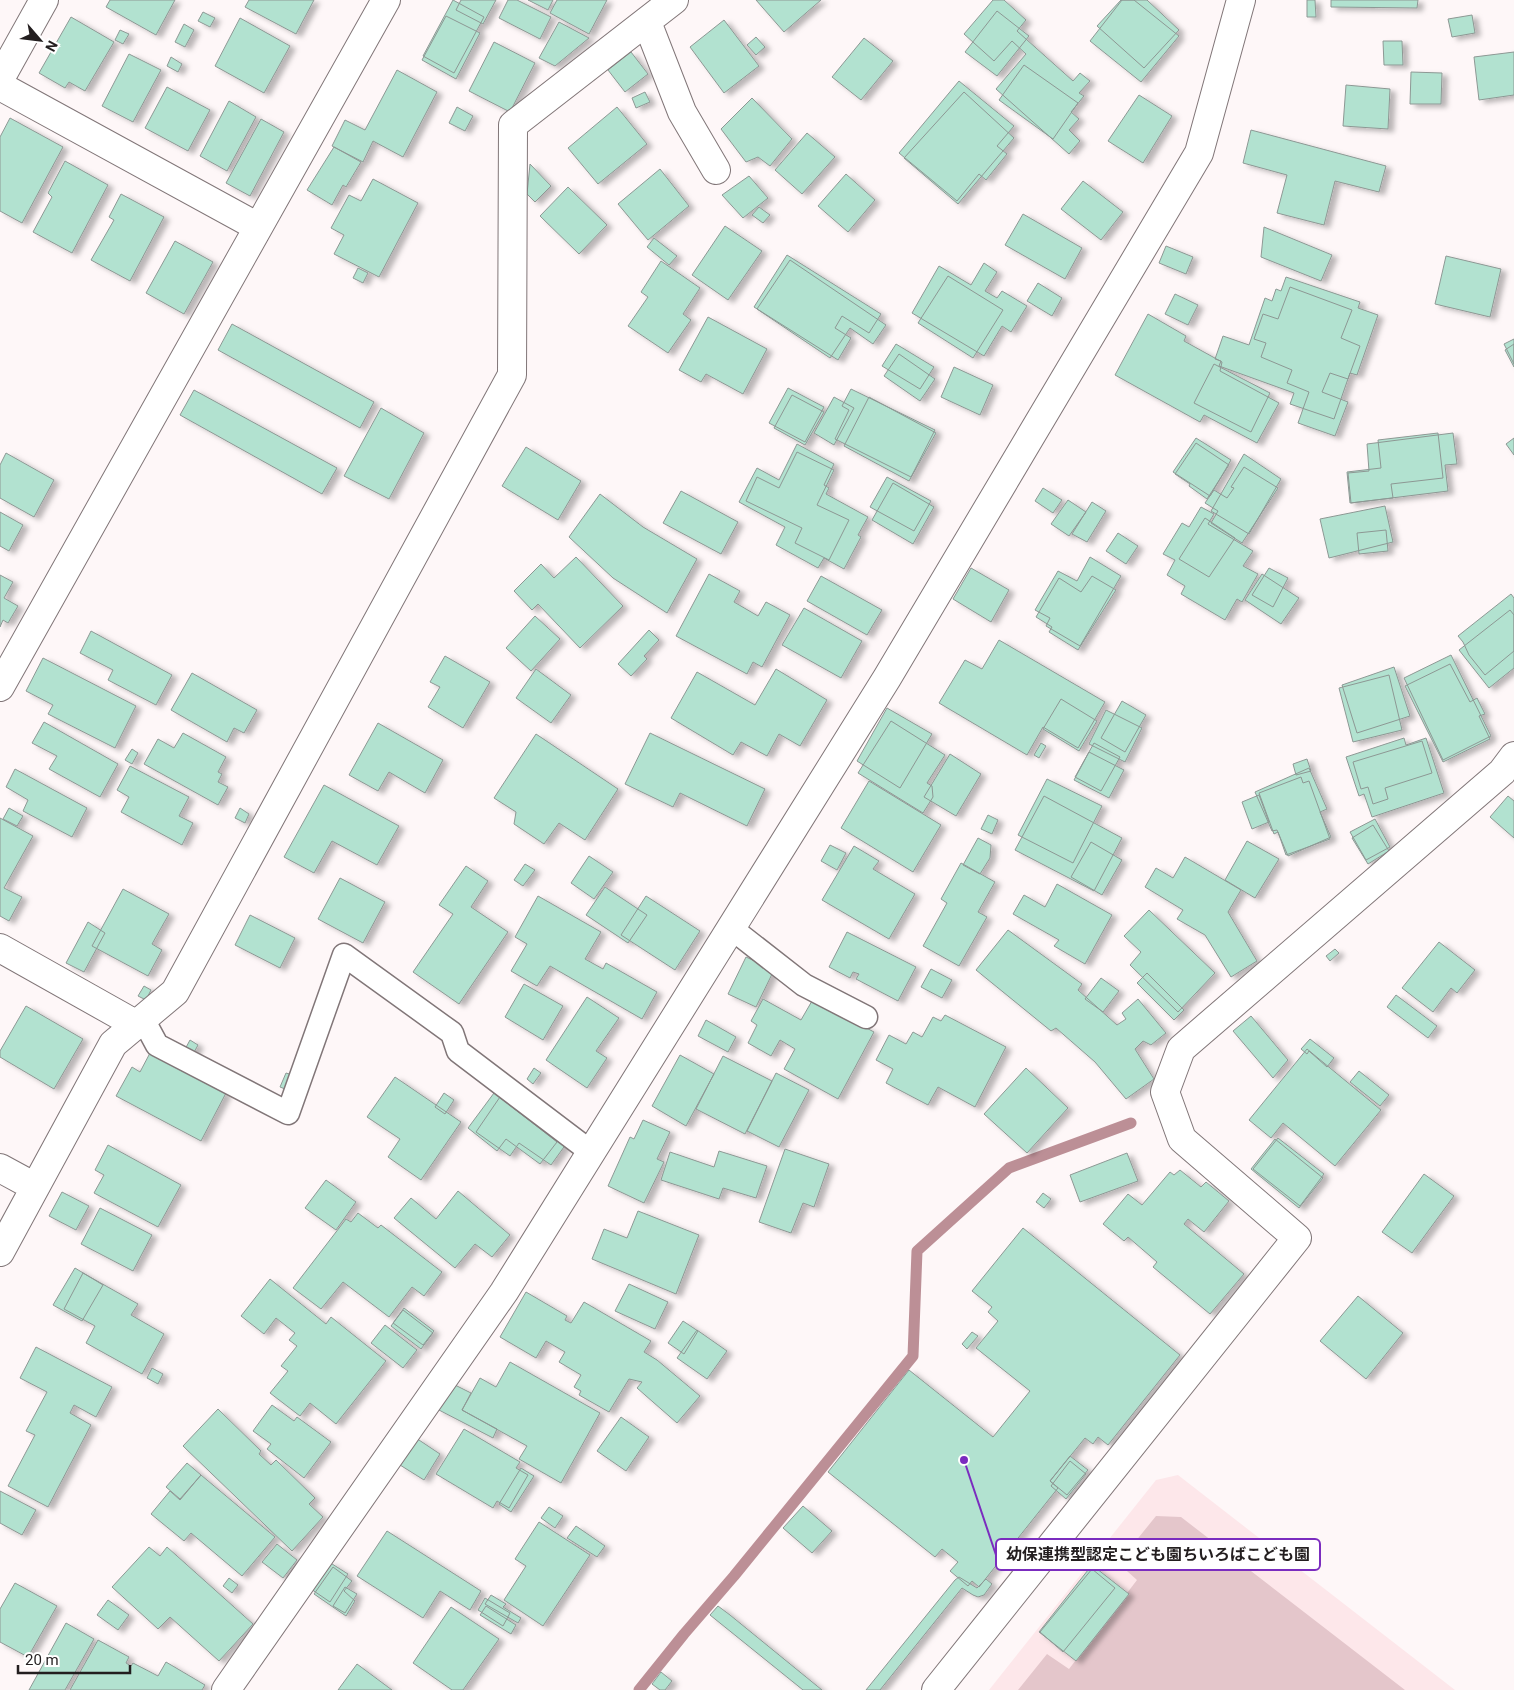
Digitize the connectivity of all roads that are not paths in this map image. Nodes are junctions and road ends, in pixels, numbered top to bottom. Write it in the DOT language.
graph roads {
  1 [pos="44,0"];
  2 [pos="386,0"];
  3 [pos="674,0"];
  4 [pos="1241,0"];
  5 [pos="647,22"];
  6 [pos="0,79"];
  7 [pos="0,86"];
  8 [pos="716,170"];
  9 [pos="258,227"];
  10 [pos="0,687"];
  11 [pos="1510,770"];
  12 [pos="731,928"];
  13 [pos="0,948"];
  14 [pos="866,1017"];
  15 [pos="140,1022"];
  16 [pos="592,1152"];
  17 [pos="0,1168"];
  18 [pos="35,1187"];
  19 [pos="0,1252"];
  20 [pos="226,1690"];
  21 [pos="936,1690"];
  1 -- 6 [label="street"];
  2 -- 9 [label="street"];
  3 -- 5 [label="street"];
  4 -- 12 [label="street"];
  5 -- 8 [label="street"];
  5 -- 15 [label="street"];
  7 -- 9 [label="street"];
  9 -- 10 [label="street"];
  11 -- 21 [label="street"];
  12 -- 14 [label="lane"];
  12 -- 16 [label="street"];
  13 -- 15 [label="street"];
  15 -- 16 [label="lane"];
  15 -- 18 [label="street"];
  16 -- 20 [label="street"];
  17 -- 18 [label="street"];
  18 -- 19 [label="street"];
}
